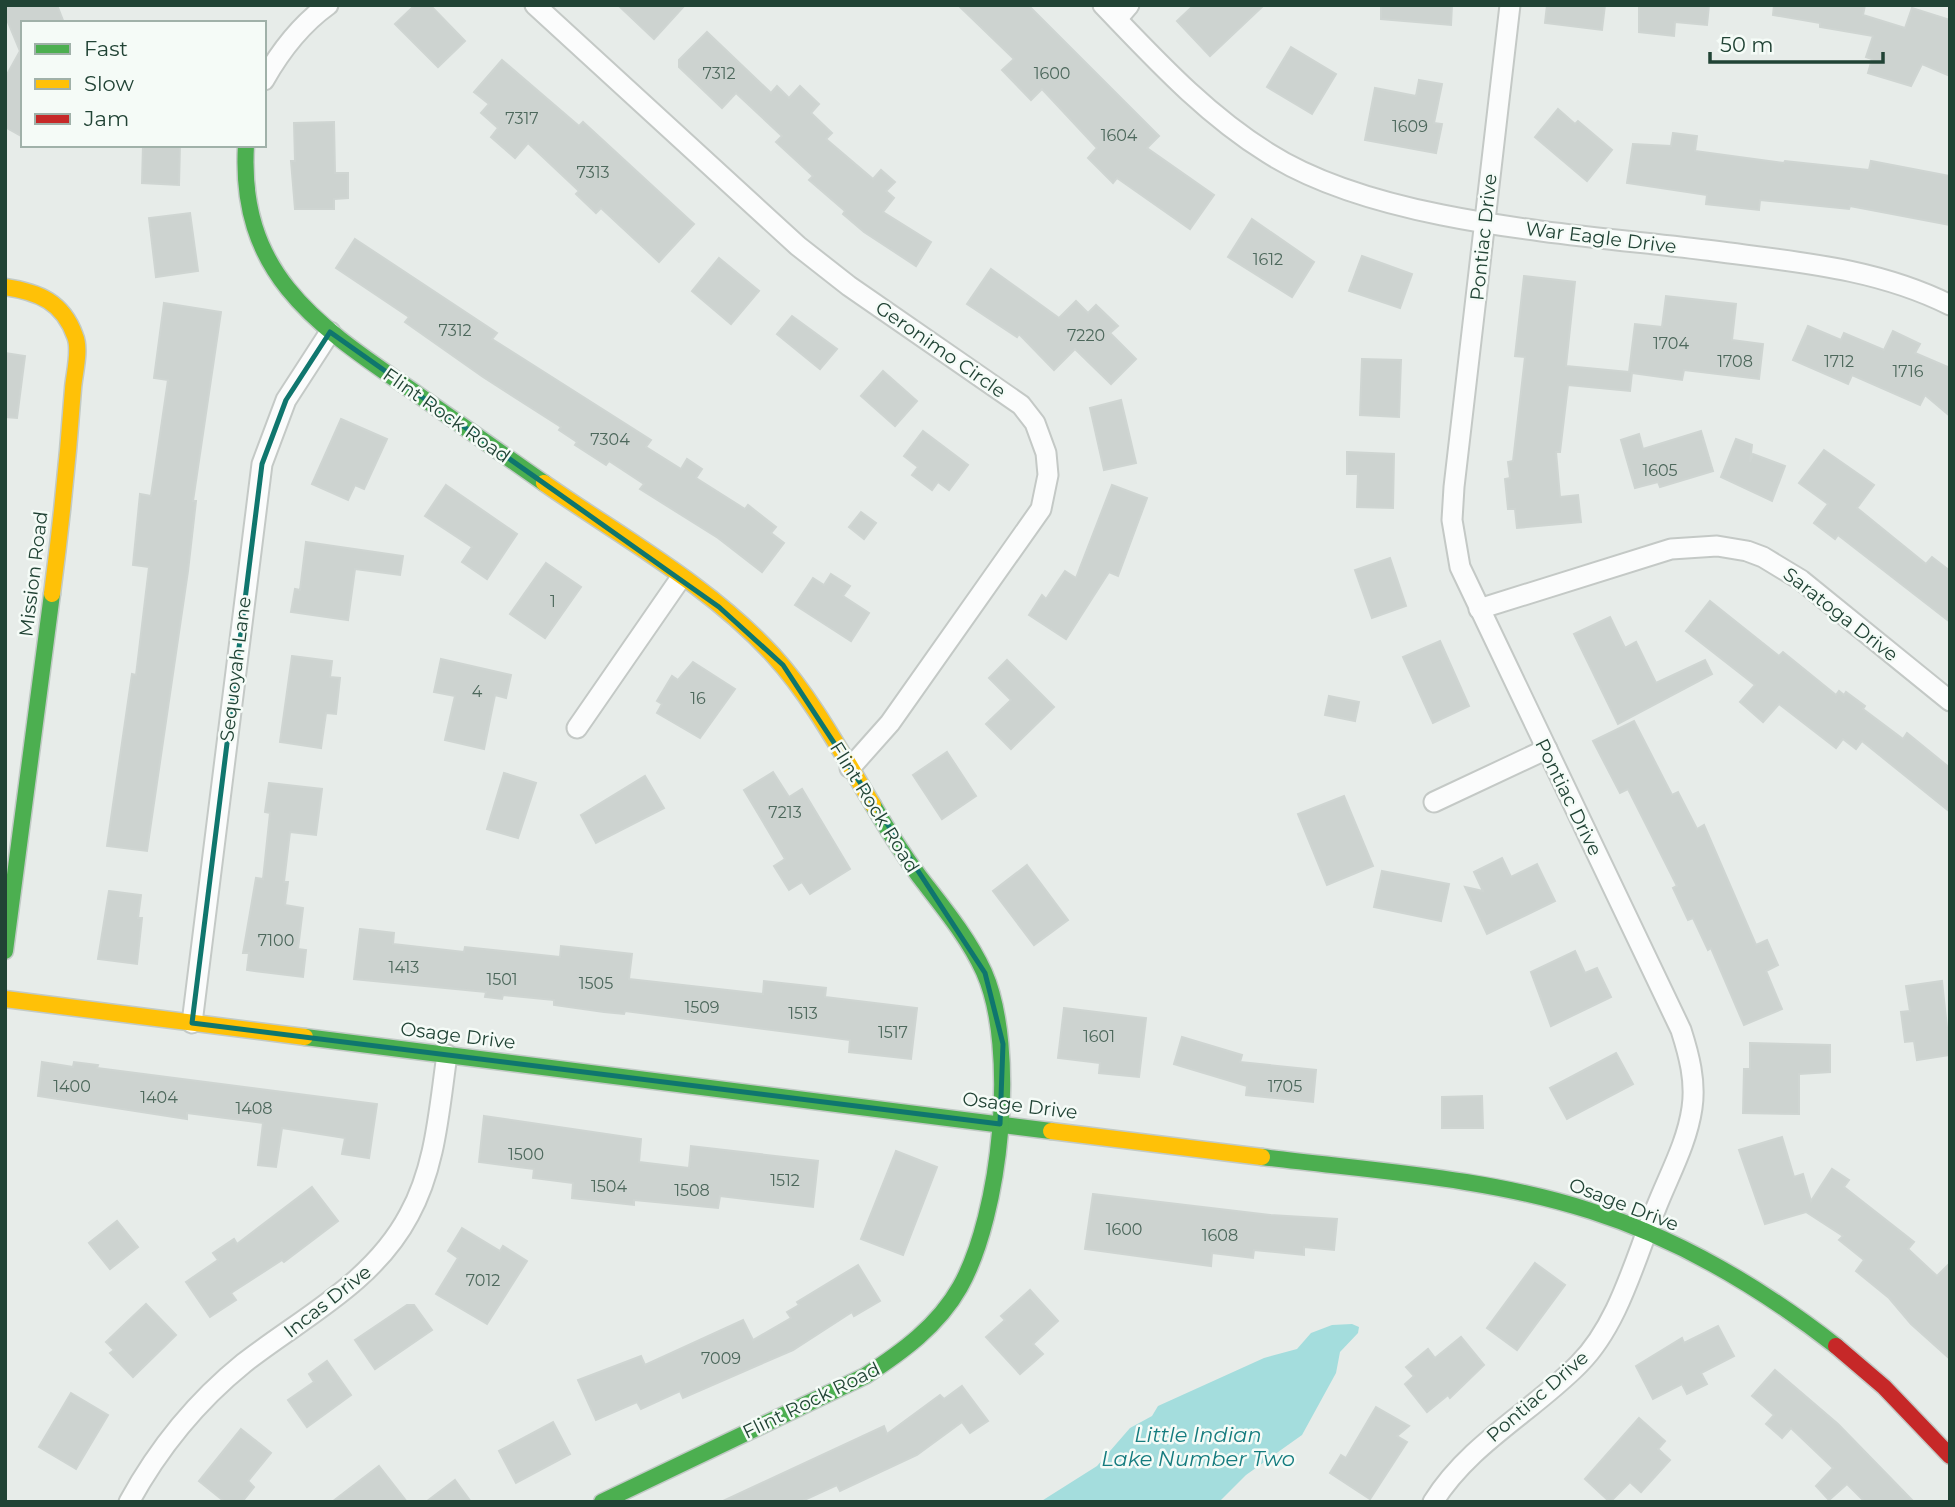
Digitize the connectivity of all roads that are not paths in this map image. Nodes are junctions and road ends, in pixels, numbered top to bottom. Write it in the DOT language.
graph roads {
  1 [pos="328,5"];
  2 [pos="535,5"];
  3 [pos="1510,5"];
  4 [pos="1116,10"];
  5 [pos="266,77"];
  6 [pos="247,147"];
  7 [pos="1487,222"];
  8 [pos="5,287"];
  9 [pos="1950,305"];
  10 [pos="330,332"];
  11 [pos="680,579"];
  12 [pos="1479,608"];
  13 [pos="1950,701"];
  14 [pos="577,728"];
  15 [pos="1546,750"];
  16 [pos="850,768"];
  17 [pos="1434,802"];
  18 [pos="5,951"];
  19 [pos="5,999"];
  20 [pos="192,1023"];
  21 [pos="447,1055"];
  22 [pos="1000,1124"];
  23 [pos="1646,1233"];
  24 [pos="1950,1456"];
  25 [pos="130,1502"];
  26 [pos="602,1502"];
  27 [pos="1433,1502"];
  1 -- 5 [label="street"];
  2 -- 16 [label="street, Geronimo Circle"];
  3 -- 7 [label="street, Pontiac Drive"];
  4 -- 7 [label="street, War Eagle Drive"];
  6 -- 10 [label="street, Flint Rock Road"];
  7 -- 9 [label="street, War Eagle Drive"];
  7 -- 12 [label="street, Pontiac Drive"];
  8 -- 18 [label="street, Mission Road"];
  10 -- 11 [label="street, Flint Rock Road"];
  10 -- 20 [label="street, Sequoyah Lane"];
  11 -- 14 [label="street"];
  11 -- 16 [label="street, Flint Rock Road"];
  12 -- 13 [label="street, Saratoga Drive"];
  12 -- 15 [label="street, Pontiac Drive"];
  15 -- 17 [label="street"];
  15 -- 23 [label="street, Pontiac Drive"];
  16 -- 22 [label="street, Flint Rock Road"];
  19 -- 20 [label="street, Osage Drive"];
  20 -- 21 [label="street, Osage Drive"];
  21 -- 22 [label="street, Osage Drive"];
  21 -- 25 [label="street, Incas Drive"];
  22 -- 23 [label="street, Osage Drive"];
  22 -- 26 [label="street, Flint Rock Road"];
  23 -- 24 [label="street, Osage Drive"];
  23 -- 27 [label="street, Pontiac Drive"];
}
